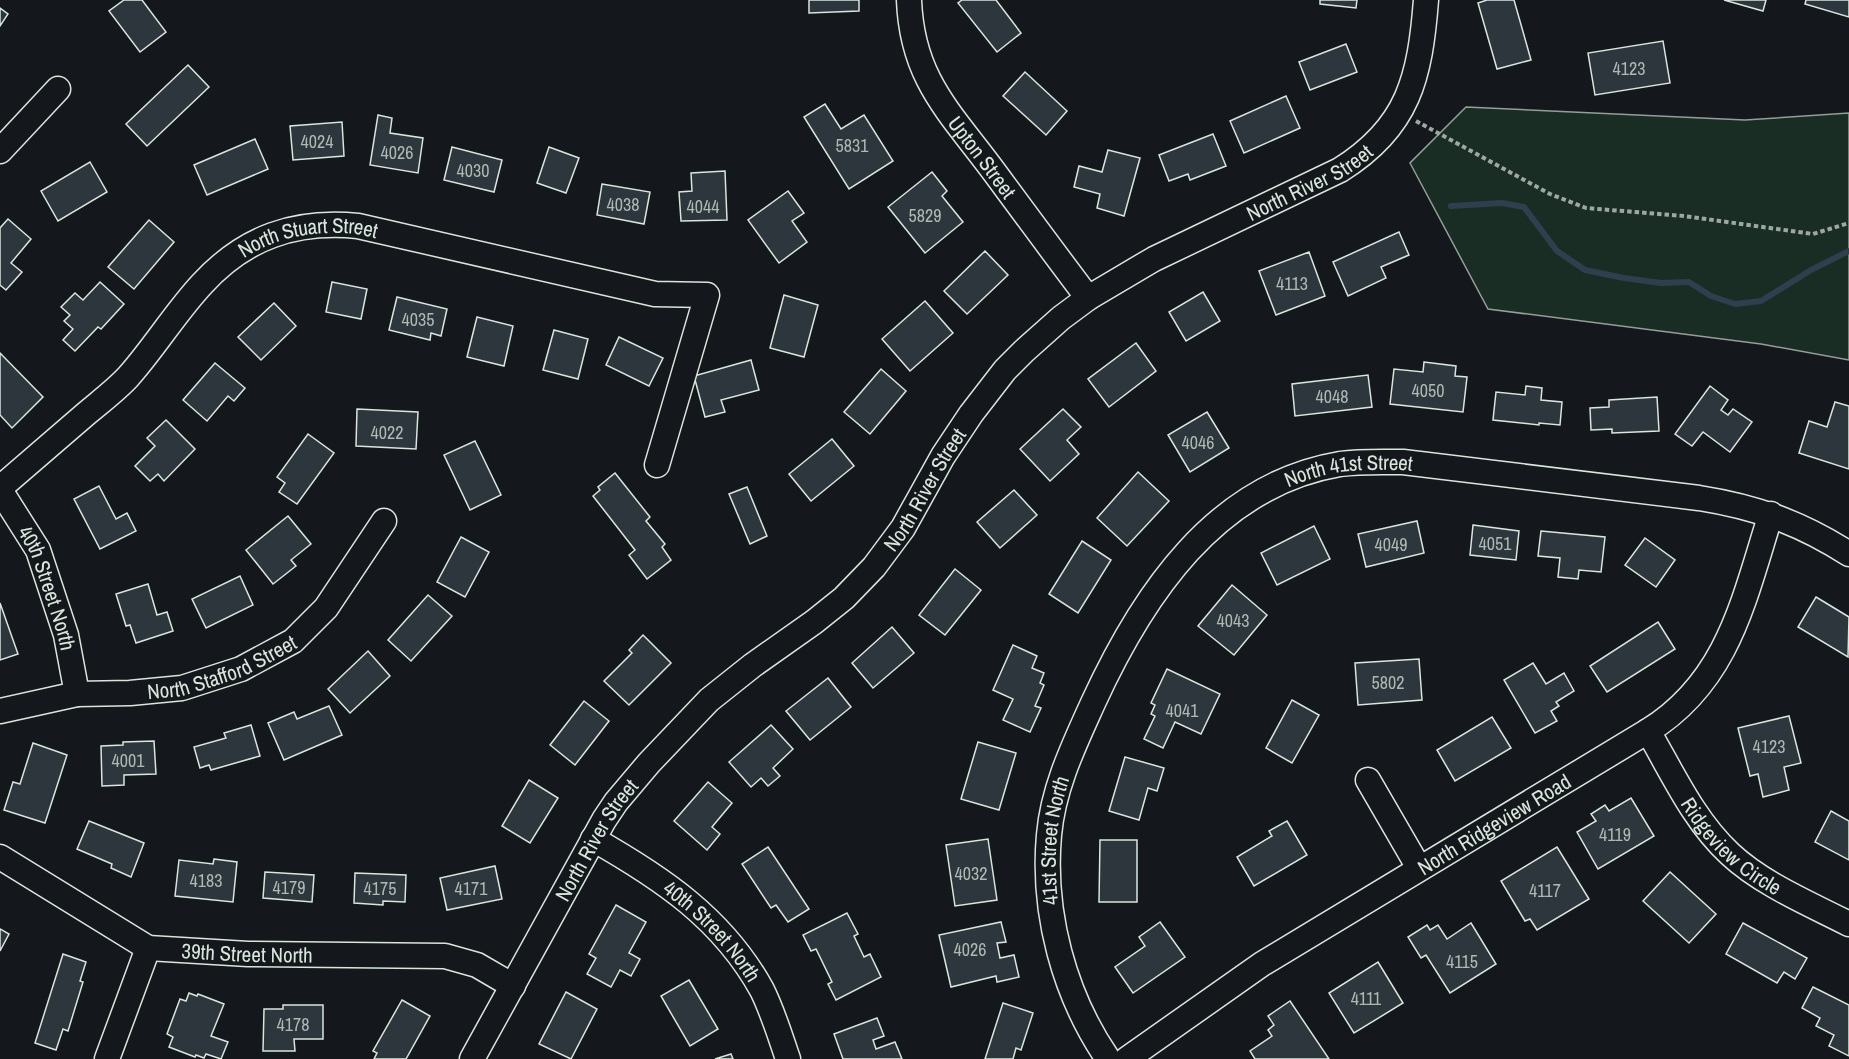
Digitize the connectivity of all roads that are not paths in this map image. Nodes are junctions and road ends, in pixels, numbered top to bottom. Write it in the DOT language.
graph roads {
  1 [pos="909,0"];
  2 [pos="1426,0"];
  3 [pos="58,89"];
  4 [pos="0,151"];
  5 [pos="1088,298"];
  6 [pos="657,465"];
  7 [pos="0,489"];
  8 [pos="1771,514"];
  9 [pos="384,521"];
  10 [pos="1849,554"];
  11 [pos="77,694"];
  12 [pos="0,711"];
  13 [pos="1648,731"];
  14 [pos="1069,757"];
  15 [pos="1368,780"];
  16 [pos="593,839"];
  17 [pos="0,857"];
  18 [pos="1419,868"];
  19 [pos="1849,924"];
  20 [pos="148,948"];
  21 [pos="513,986"];
  22 [pos="107,1059"];
  23 [pos="472,1059"];
  24 [pos="788,1059"];
  25 [pos="1108,1059"];
  26 [pos="1127,1059"];
  1 -- 5 [label="street, Upton Street"];
  2 -- 5 [label="street, North River Street"];
  3 -- 4 [label="street"];
  5 -- 16 [label="street, North River Street"];
  6 -- 7 [label="street, North Stuart Street"];
  7 -- 11 [label="street, 40th Street North"];
  8 -- 10 [label="street"];
  8 -- 13 [label="street, North Ridgeview Road"];
  8 -- 14 [label="street, North 41st Street"];
  9 -- 11 [label="street, North Stafford Street"];
  11 -- 12 [label="street, North Stafford Street"];
  13 -- 18 [label="street, North Ridgeview Road"];
  13 -- 19 [label="street, Ridgeview Circle"];
  14 -- 25 [label="street, 41st Street North"];
  15 -- 18 [label="street"];
  16 -- 21 [label="street, North River Street"];
  16 -- 24 [label="street, 40th Street North"];
  17 -- 20 [label="street, 39th Street North"];
  18 -- 26 [label="street, North Ridgeview Road"];
  20 -- 21 [label="street, 39th Street North"];
  20 -- 22 [label="street"];
  21 -- 23 [label="street, North River Street"];
}
